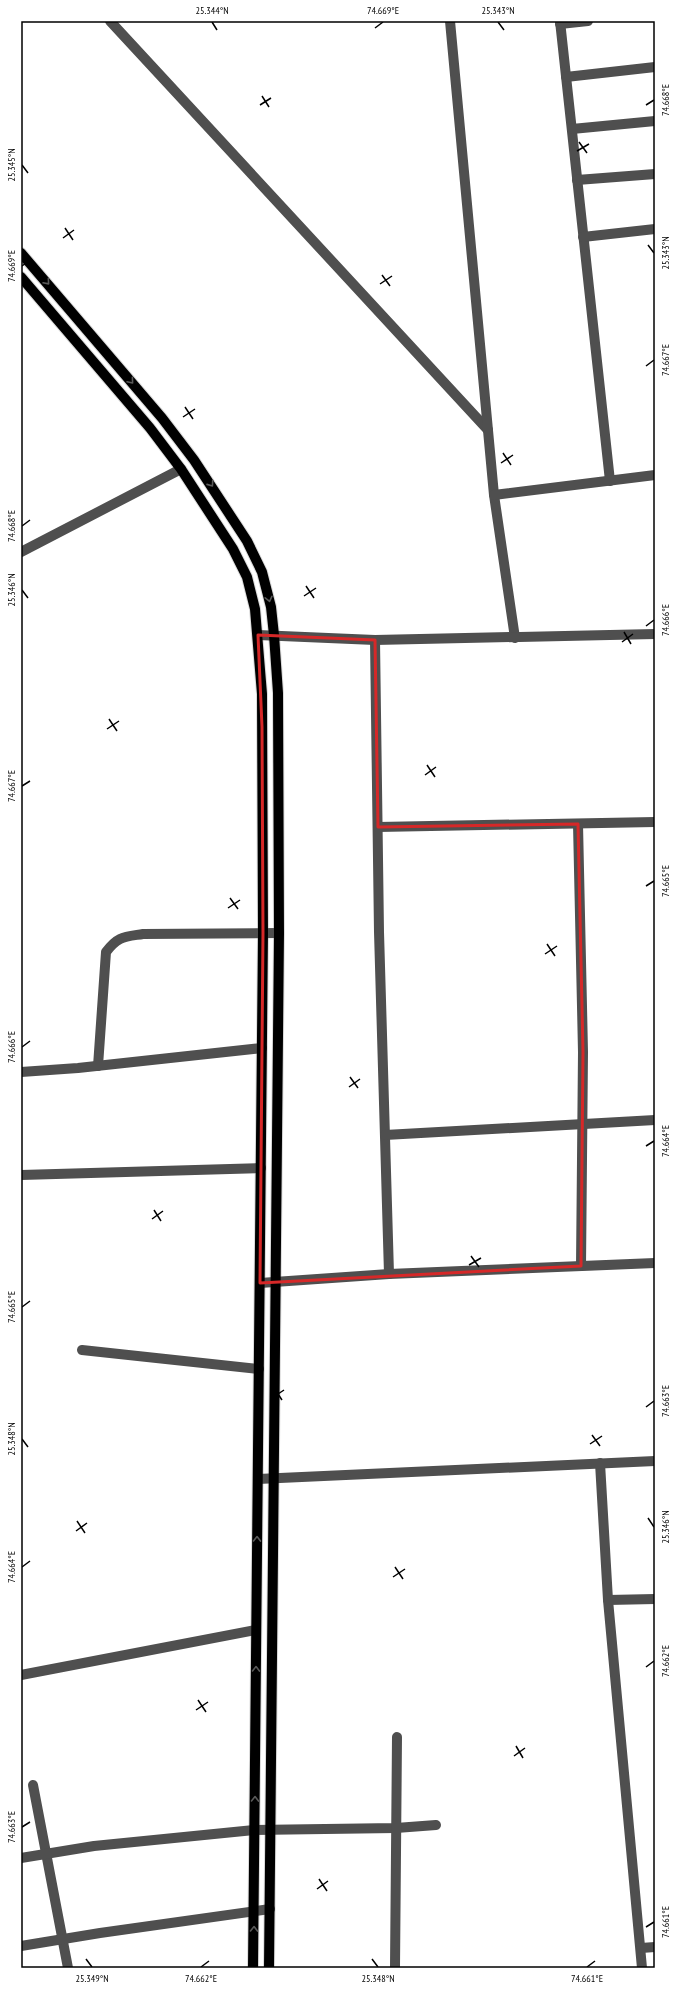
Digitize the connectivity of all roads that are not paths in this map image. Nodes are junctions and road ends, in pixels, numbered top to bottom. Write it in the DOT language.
graph roads {
  1 [pos="110,21"];
  2 [pos="450,21"];
  3 [pos="588,21"];
  4 [pos="560,22"];
  5 [pos="655,67"];
  6 [pos="566,77"];
  7 [pos="655,121"];
  8 [pos="572,130"];
  9 [pos="655,174"];
  10 [pos="578,180"];
  11 [pos="655,229"];
  12 [pos="583,236"];
  13 [pos="21,253"];
  14 [pos="21,277"];
  15 [pos="488,430"];
  16 [pos="181,469"];
  17 [pos="655,475"];
  18 [pos="610,481"];
  19 [pos="494,495"];
  20 [pos="21,552"];
  21 [pos="655,634"];
  22 [pos="258,635"];
  23 [pos="274,635"];
  24 [pos="515,638"];
  25 [pos="375,640"];
  26 [pos="655,822"];
  27 [pos="578,824"];
  28 [pos="378,827"];
  29 [pos="279,932"];
  30 [pos="263,933"];
  31 [pos="262,1048"];
  32 [pos="98,1066"];
  33 [pos="21,1072"];
  34 [pos="655,1120"];
  35 [pos="582,1124"];
  36 [pos="385,1135"];
  37 [pos="261,1168"];
  38 [pos="21,1174"];
  39 [pos="655,1263"];
  40 [pos="581,1266"];
  41 [pos="389,1274"];
  42 [pos="276,1282"];
  43 [pos="260,1283"];
  44 [pos="82,1350"];
  45 [pos="259,1369"];
  46 [pos="655,1460"];
  47 [pos="600,1463"];
  48 [pos="273,1478"];
  49 [pos="258,1479"];
  50 [pos="655,1599"];
  51 [pos="608,1600"];
  52 [pos="256,1630"];
  53 [pos="21,1675"];
  54 [pos="396,1737"];
  55 [pos="33,1785"];
  56 [pos="436,1825"];
  57 [pos="396,1828"];
  58 [pos="254,1830"];
  59 [pos="271,1830"];
  60 [pos="46,1854"];
  61 [pos="21,1858"];
  62 [pos="270,1909"];
  63 [pos="254,1911"];
  64 [pos="63,1939"];
  65 [pos="21,1946"];
  66 [pos="655,1947"];
  67 [pos="641,1948"];
  68 [pos="68,1968"];
  69 [pos="253,1968"];
  70 [pos="269,1968"];
  71 [pos="395,1968"];
  72 [pos="642,1968"];
  1 -- 15 [label="street"];
  2 -- 15 [label="street"];
  3 -- 4 [label="street"];
  4 -- 6 [label="street"];
  5 -- 6 [label="street"];
  6 -- 8 [label="street"];
  7 -- 8 [label="street"];
  8 -- 10 [label="street"];
  9 -- 10 [label="street"];
  10 -- 12 [label="street"];
  11 -- 12 [label="street"];
  12 -- 18 [label="street"];
  13 -- 23 [label="main road, one-way"];
  14 -- 16 [label="main road"];
  15 -- 19 [label="street"];
  16 -- 20 [label="street"];
  16 -- 22 [label="main road"];
  17 -- 18 [label="street"];
  18 -- 19 [label="street"];
  19 -- 24 [label="street"];
  21 -- 24 [label="street"];
  22 -- 23 [label="street"];
  22 -- 30 [label="main road"];
  23 -- 25 [label="street"];
  23 -- 29 [label="main road"];
  24 -- 25 [label="street"];
  25 -- 28 [label="street"];
  26 -- 27 [label="street"];
  27 -- 28 [label="street"];
  27 -- 35 [label="street"];
  28 -- 36 [label="street"];
  29 -- 30 [label="street"];
  29 -- 42 [label="main road"];
  30 -- 31 [label="main road"];
  30 -- 32 [label="street"];
  31 -- 32 [label="street"];
  31 -- 37 [label="main road"];
  32 -- 33 [label="street"];
  34 -- 35 [label="street"];
  35 -- 36 [label="street"];
  35 -- 40 [label="street"];
  36 -- 41 [label="street"];
  37 -- 38 [label="street"];
  37 -- 43 [label="main road"];
  39 -- 40 [label="street"];
  40 -- 41 [label="street"];
  41 -- 42 [label="street"];
  42 -- 43 [label="street"];
  42 -- 48 [label="main road"];
  43 -- 45 [label="main road"];
  44 -- 45 [label="street"];
  45 -- 49 [label="main road"];
  46 -- 47 [label="street"];
  47 -- 48 [label="street"];
  47 -- 51 [label="street"];
  48 -- 49 [label="street"];
  48 -- 59 [label="main road"];
  52 -- 49 [label="main road, one-way"];
  50 -- 51 [label="street"];
  51 -- 67 [label="street"];
  52 -- 53 [label="street"];
  58 -- 52 [label="main road, one-way"];
  54 -- 57 [label="street"];
  55 -- 60 [label="street"];
  56 -- 57 [label="street"];
  57 -- 59 [label="street"];
  57 -- 71 [label="street"];
  58 -- 59 [label="street"];
  58 -- 60 [label="street"];
  58 -- 63 [label="main road"];
  59 -- 62 [label="main road"];
  60 -- 61 [label="street"];
  60 -- 64 [label="street"];
  62 -- 63 [label="street"];
  62 -- 70 [label="main road"];
  63 -- 64 [label="street"];
  69 -- 63 [label="main road, one-way"];
  64 -- 65 [label="street"];
  64 -- 68 [label="street"];
  66 -- 67 [label="street"];
  67 -- 72 [label="street"];
}
